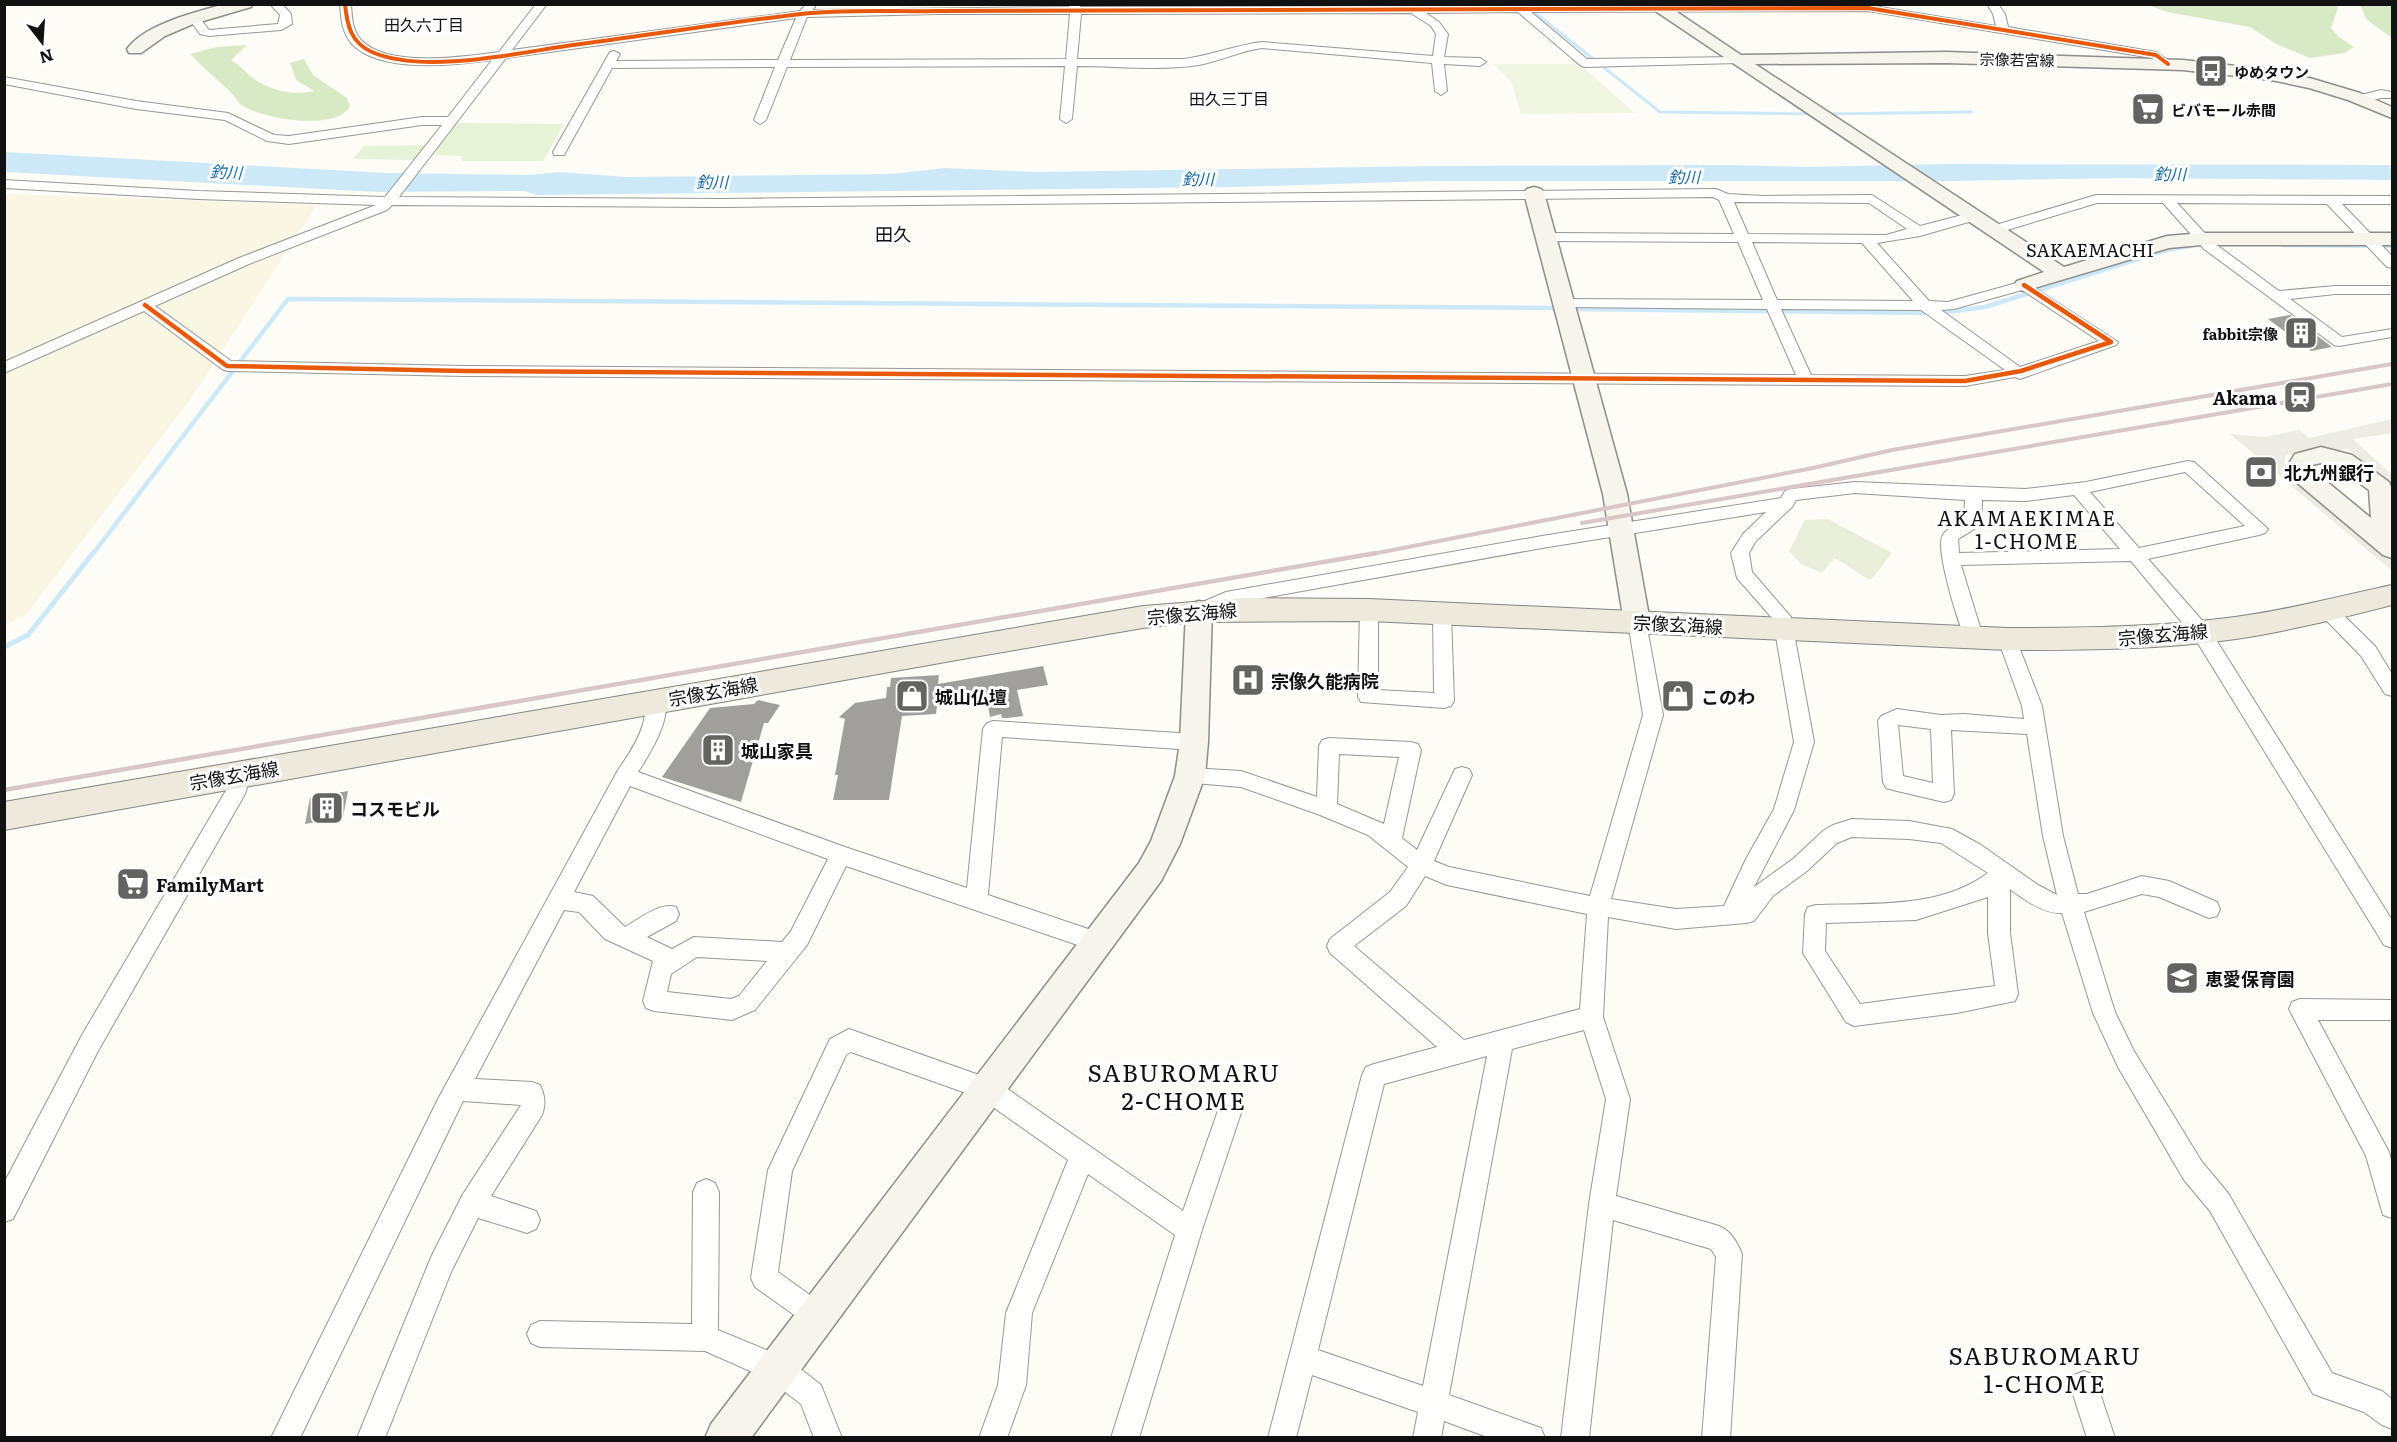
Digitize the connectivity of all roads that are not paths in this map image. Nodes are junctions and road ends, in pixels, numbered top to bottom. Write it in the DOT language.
graph roads {
  1 [pos="244,4"];
  2 [pos="275,4"];
  3 [pos="345,4"];
  4 [pos="542,4"];
  5 [pos="812,4"];
  6 [pos="1992,4"];
  7 [pos="1410,7"];
  8 [pos="1657,7"];
  9 [pos="933,8"];
  10 [pos="1075,8"];
  11 [pos="1892,8"];
  12 [pos="1522,10"];
  13 [pos="803,14"];
  14 [pos="195,19"];
  15 [pos="2003,29"];
  16 [pos="625,36"];
  17 [pos="135,49"];
  18 [pos="503,53"];
  19 [pos="1738,60"];
  20 [pos="1438,61"];
  21 [pos="1073,62"];
  22 [pos="1480,62"];
  23 [pos="782,63"];
  24 [pos="2168,63"];
  25 [pos="608,65"];
  26 [pos="4,80"];
  27 [pos="1441,91"];
  28 [pos="2390,106"];
  29 [pos="1066,119"];
  30 [pos="760,120"];
  31 [pos="450,121"];
  32 [pos="559,152"];
  33 [pos="4,184"];
  34 [pos="1534,193"];
  35 [pos="1725,198"];
  36 [pos="2166,199"];
  37 [pos="390,200"];
  38 [pos="2331,200"];
  39 [pos="2392,200"];
  40 [pos="1974,216"];
  41 [pos="1994,230"];
  42 [pos="1920,232"];
  43 [pos="1545,237"];
  44 [pos="1742,239"];
  45 [pos="2202,239"];
  46 [pos="2368,239"];
  47 [pos="2392,239"];
  48 [pos="1867,240"];
  49 [pos="2392,264"];
  50 [pos="2061,274"];
  51 [pos="2024,285"];
  52 [pos="2392,290"];
  53 [pos="2274,296"];
  54 [pos="1564,303"];
  55 [pos="1771,304"];
  56 [pos="145,305"];
  57 [pos="1925,306"];
  58 [pos="2392,333"];
  59 [pos="4,368"];
  60 [pos="2020,374"];
  61 [pos="1585,379"];
  62 [pos="1805,379"];
  63 [pos="2077,487"];
  64 [pos="1975,495"];
  65 [pos="1786,503"];
  66 [pos="1621,531"];
  67 [pos="2392,531"];
  68 [pos="2392,549"];
  69 [pos="2136,555"];
  70 [pos="1951,559"];
  71 [pos="2392,595"];
  72 [pos="1369,610"];
  73 [pos="2327,610"];
  74 [pos="1199,611"];
  75 [pos="1442,614"];
  76 [pos="1637,622"];
  77 [pos="1784,629"];
  78 [pos="2201,632"];
  79 [pos="1974,637"];
  80 [pos="2007,639"];
  81 [pos="2392,689"];
  82 [pos="656,700"];
  83 [pos="1941,723"];
  84 [pos="2034,727"];
  85 [pos="1194,742"];
  86 [pos="242,774"];
  87 [pos="1462,775"];
  88 [pos="625,776"];
  89 [pos="1190,776"];
  90 [pos="1327,809"];
  91 [pos="4,816"];
  92 [pos="1391,841"];
  93 [pos="841,855"];
  94 [pos="1421,865"];
  95 [pos="2003,874"];
  96 [pos="559,900"];
  97 [pos="977,901"];
  98 [pos="2070,905"];
  99 [pos="1598,907"];
  100 [pos="2209,909"];
  101 [pos="668,914"];
  102 [pos="1731,914"];
  103 [pos="626,938"];
  104 [pos="2392,938"];
  105 [pos="1098,942"];
  106 [pos="787,952"];
  107 [pos="674,960"];
  108 [pos="2392,1010"];
  109 [pos="1591,1017"];
  110 [pos="1502,1040"];
  111 [pos="1459,1051"];
  112 [pos="457,1089"];
  113 [pos="988,1089"];
  114 [pos="1232,1104"];
  115 [pos="1083,1154"];
  116 [pos="706,1192"];
  117 [pos="472,1203"];
  118 [pos="1602,1204"];
  119 [pos="2392,1206"];
  120 [pos="4,1210"];
  121 [pos="527,1220"];
  122 [pos="1189,1230"];
  123 [pos="816,1315"];
  124 [pos="540,1334"];
  125 [pos="705,1338"];
  126 [pos="1302,1358"];
  127 [pos="778,1369"];
  128 [pos="2084,1385"];
  129 [pos="1433,1403"];
  130 [pos="2392,1415"];
  131 [pos="285,1437"];
  132 [pos="371,1437"];
  133 [pos="725,1437"];
  134 [pos="828,1437"];
  135 [pos="993,1437"];
  136 [pos="1125,1437"];
  137 [pos="1282,1437"];
  138 [pos="1427,1437"];
  139 [pos="1531,1437"];
  140 [pos="1575,1437"];
  141 [pos="1716,1437"];
  142 [pos="2101,1437"];
  1 -- 14 [label="street"];
  2 -- 14 [label="street"];
  3 -- 18 [label="street"];
  4 -- 18 [label="street"];
  5 -- 13 [label="street"];
  6 -- 15 [label="street"];
  7 -- 10 [label="street"];
  7 -- 12 [label="street"];
  7 -- 20 [label="street"];
  8 -- 11 [label="street"];
  8 -- 12 [label="street"];
  8 -- 19 [label="street"];
  9 -- 10 [label="street"];
  9 -- 13 [label="street"];
  10 -- 21 [label="street"];
  11 -- 15 [label="street"];
  12 -- 19 [label="street"];
  13 -- 16 [label="street"];
  13 -- 23 [label="street"];
  14 -- 17 [label="street"];
  15 -- 24 [label="street"];
  16 -- 18 [label="street"];
  16 -- 25 [label="street"];
  18 -- 31 [label="street"];
  19 -- 24 [label="street, 宗像若宮線"];
  19 -- 40 [label="street"];
  20 -- 21 [label="street"];
  20 -- 22 [label="street"];
  20 -- 27 [label="street"];
  21 -- 23 [label="street"];
  21 -- 29 [label="street"];
  23 -- 25 [label="street"];
  23 -- 30 [label="street"];
  24 -- 28 [label="street, 宗像若宮線"];
  25 -- 32 [label="street"];
  26 -- 31 [label="street"];
  31 -- 37 [label="street"];
  33 -- 37 [label="street"];
  34 -- 35 [label="street"];
  34 -- 37 [label="street"];
  34 -- 43 [label="street"];
  35 -- 42 [label="street"];
  35 -- 44 [label="street"];
  36 -- 38 [label="street"];
  36 -- 41 [label="street"];
  36 -- 45 [label="street"];
  37 -- 56 [label="street"];
  38 -- 39 [label="street"];
  38 -- 46 [label="street"];
  40 -- 41 [label="street"];
  40 -- 42 [label="street"];
  41 -- 50 [label="street"];
  42 -- 48 [label="street"];
  43 -- 44 [label="street"];
  43 -- 54 [label="street"];
  44 -- 48 [label="street"];
  44 -- 55 [label="street"];
  45 -- 46 [label="street"];
  45 -- 50 [label="street"];
  45 -- 53 [label="street"];
  46 -- 47 [label="street"];
  46 -- 49 [label="street"];
  48 -- 57 [label="street"];
  50 -- 51 [label="street"];
  51 -- 57 [label="street"];
  51 -- 60 [label="street"];
  52 -- 53 [label="street"];
  53 -- 58 [label="street"];
  54 -- 55 [label="street"];
  54 -- 61 [label="street"];
  55 -- 57 [label="street"];
  55 -- 62 [label="street"];
  56 -- 59 [label="street"];
  56 -- 61 [label="street"];
  57 -- 60 [label="street"];
  60 -- 62 [label="street"];
  61 -- 62 [label="street"];
  61 -- 66 [label="street"];
  63 -- 64 [label="street"];
  63 -- 69 [label="street"];
  63 -- 69 [label="street"];
  64 -- 65 [label="street"];
  64 -- 70 [label="street"];
  65 -- 66 [label="street"];
  65 -- 77 [label="street"];
  66 -- 74 [label="street"];
  66 -- 76 [label="street"];
  67 -- 68 [label="street"];
  69 -- 70 [label="street"];
  69 -- 78 [label="street"];
  70 -- 79 [label="street"];
  71 -- 73 [label="main road, 宗像玄海線"];
  72 -- 74 [label="main road, 宗像玄海線"];
  72 -- 75 [label="main road, 宗像玄海線"];
  72 -- 75 [label="street"];
  73 -- 78 [label="main road, 宗像玄海線"];
  73 -- 81 [label="street"];
  74 -- 82 [label="main road, 宗像玄海線"];
  74 -- 85 [label="street"];
  75 -- 76 [label="main road, 宗像玄海線"];
  76 -- 77 [label="main road, 宗像玄海線"];
  76 -- 99 [label="street"];
  77 -- 79 [label="main road, 宗像玄海線"];
  77 -- 102 [label="street"];
  78 -- 80 [label="main road, 宗像玄海線"];
  78 -- 104 [label="street"];
  79 -- 80 [label="main road, 宗像玄海線"];
  80 -- 84 [label="street"];
  82 -- 86 [label="main road, 宗像玄海線"];
  82 -- 88 [label="street"];
  83 -- 84 [label="street"];
  84 -- 98 [label="street"];
  85 -- 89 [label="street"];
  85 -- 97 [label="street"];
  86 -- 91 [label="main road, 宗像玄海線"];
  86 -- 120 [label="street"];
  87 -- 94 [label="street"];
  88 -- 93 [label="street"];
  88 -- 96 [label="street"];
  89 -- 90 [label="street"];
  89 -- 105 [label="street"];
  90 -- 92 [label="street"];
  90 -- 92 [label="street"];
  92 -- 94 [label="street"];
  93 -- 97 [label="street"];
  93 -- 106 [label="street"];
  94 -- 99 [label="street"];
  94 -- 111 [label="street"];
  95 -- 95 [label="street"];
  95 -- 98 [label="street"];
  95 -- 102 [label="street"];
  96 -- 103 [label="street"];
  96 -- 112 [label="street"];
  97 -- 105 [label="street"];
  98 -- 100 [label="street"];
  98 -- 130 [label="street"];
  99 -- 102 [label="street"];
  99 -- 109 [label="street"];
  101 -- 103 [label="street"];
  103 -- 107 [label="street"];
  105 -- 113 [label="street"];
  106 -- 107 [label="street"];
  106 -- 107 [label="street"];
  108 -- 119 [label="street"];
  109 -- 110 [label="street"];
  109 -- 118 [label="street"];
  110 -- 111 [label="street"];
  110 -- 129 [label="street"];
  111 -- 126 [label="street"];
  112 -- 117 [label="street"];
  112 -- 131 [label="street"];
  113 -- 115 [label="street"];
  113 -- 123 [label="street"];
  113 -- 123 [label="street"];
  114 -- 122 [label="street"];
  115 -- 122 [label="street"];
  115 -- 135 [label="street"];
  116 -- 125 [label="street"];
  117 -- 121 [label="street"];
  117 -- 132 [label="street"];
  118 -- 140 [label="street"];
  118 -- 141 [label="street"];
  122 -- 136 [label="street"];
  123 -- 127 [label="street"];
  124 -- 125 [label="street"];
  125 -- 127 [label="street"];
  126 -- 129 [label="street"];
  126 -- 137 [label="street"];
  127 -- 133 [label="street"];
  127 -- 134 [label="street"];
  128 -- 142 [label="street"];
  129 -- 138 [label="street"];
  129 -- 139 [label="street"];
}
